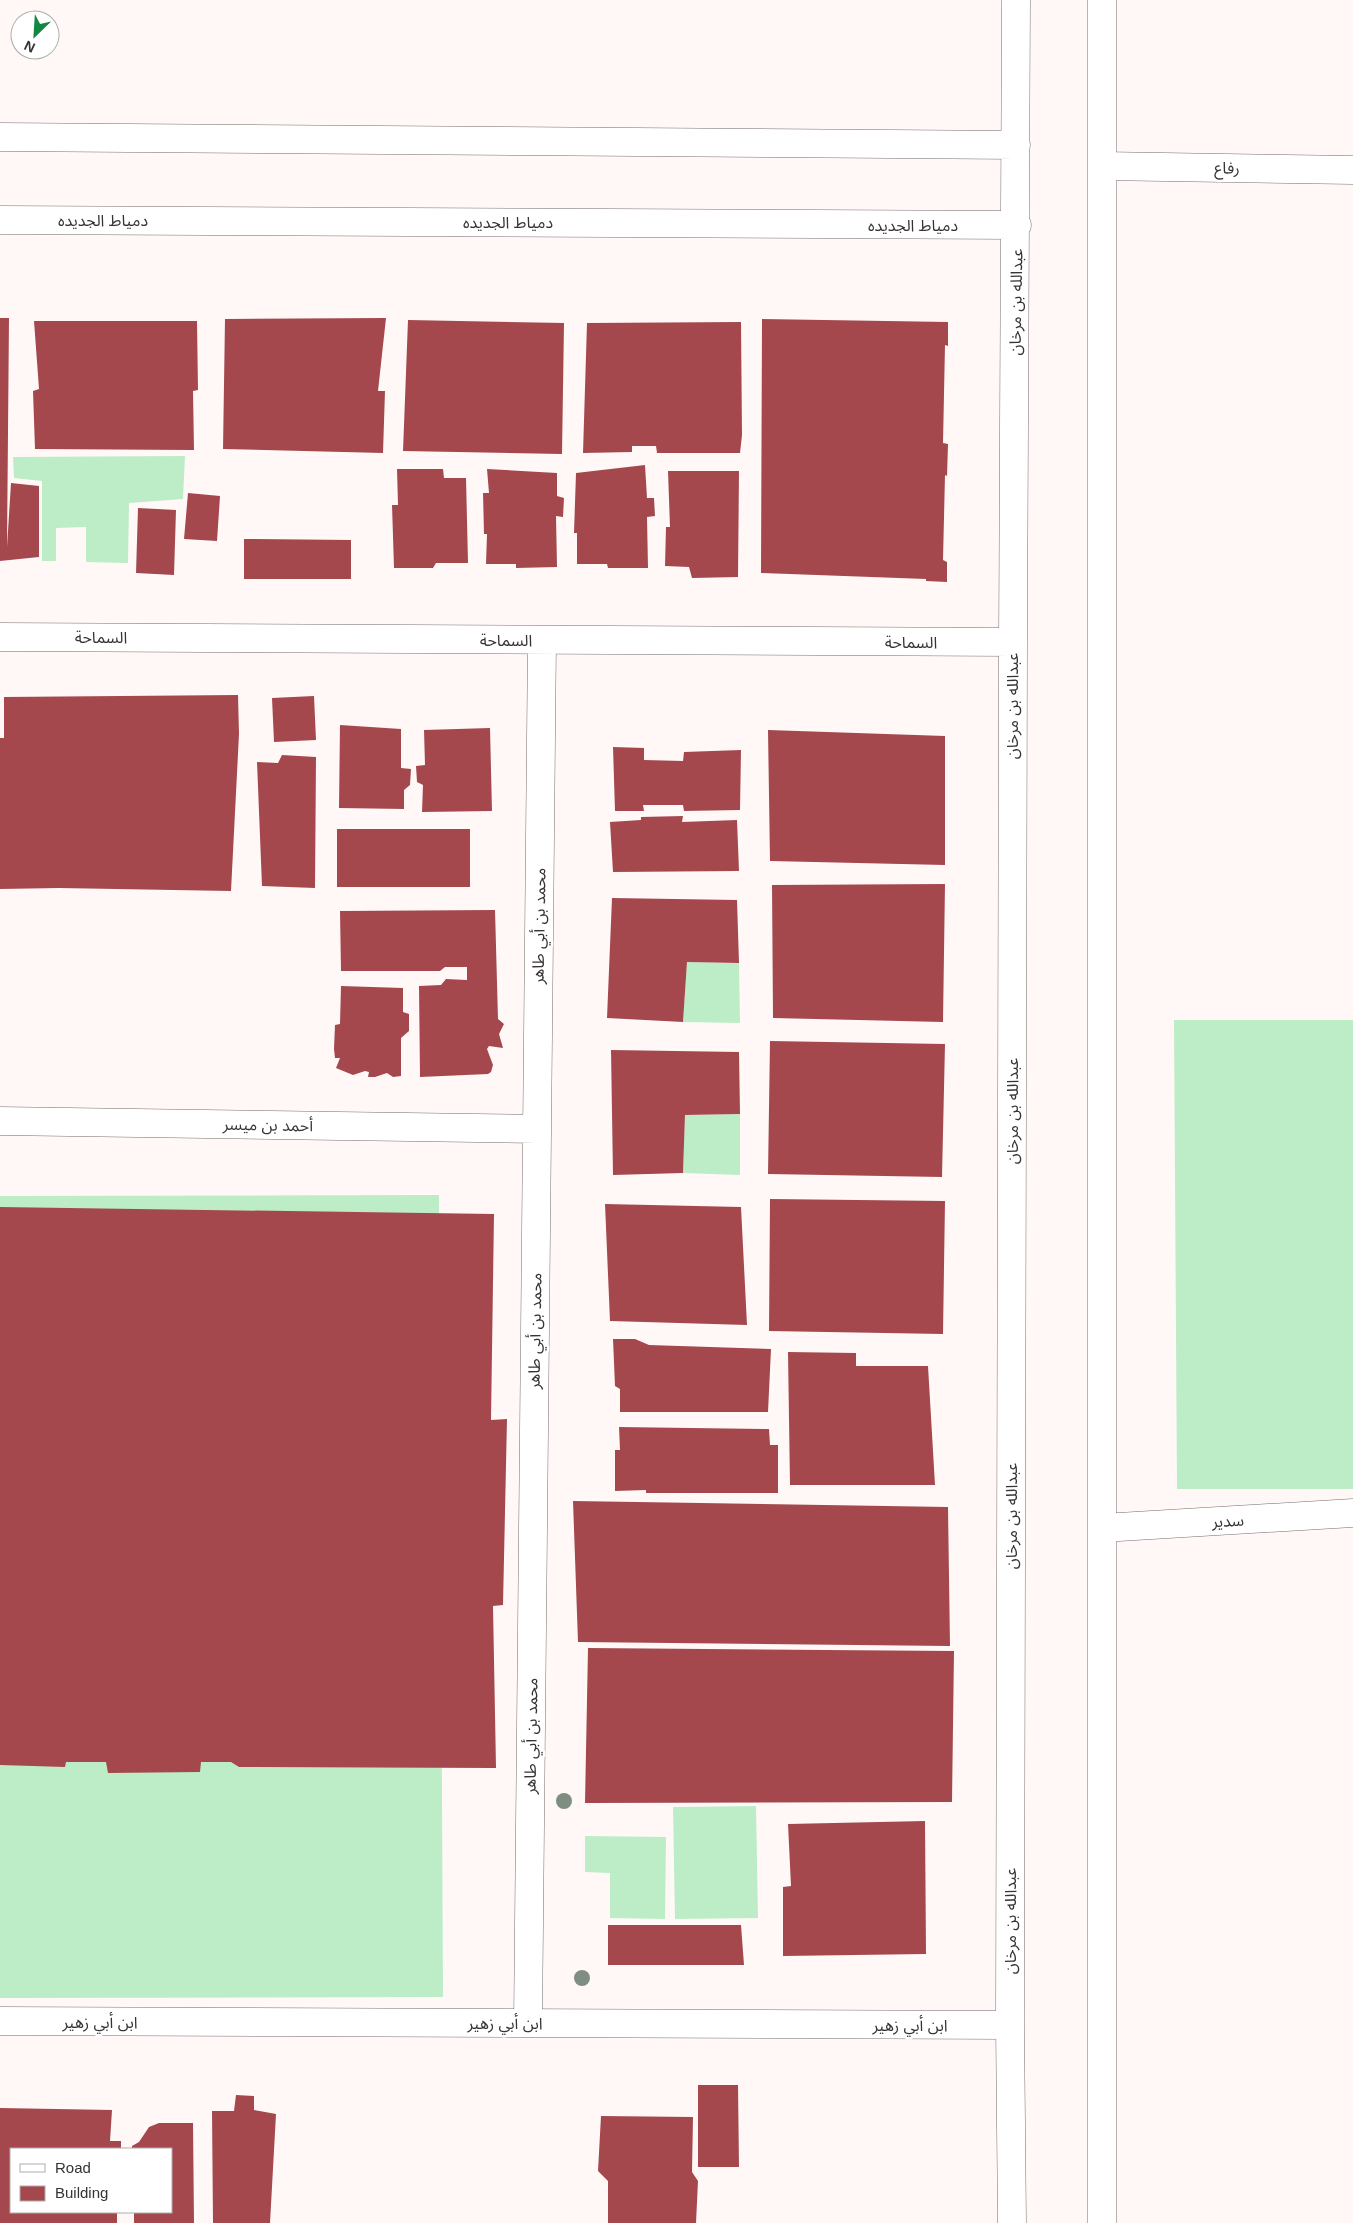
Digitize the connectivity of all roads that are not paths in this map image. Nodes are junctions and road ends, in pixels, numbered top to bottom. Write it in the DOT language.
graph roads {
  1 [pos="1016,0"];
  2 [pos="1102,0"];
  3 [pos="0,137"];
  4 [pos="1016,145"];
  5 [pos="1102,166"];
  6 [pos="1353,170"];
  7 [pos="0,220"];
  8 [pos="1016,225"];
  9 [pos="0,637"];
  10 [pos="542,640"];
  11 [pos="1013,642"];
  12 [pos="0,1121"];
  13 [pos="537,1129"];
  14 [pos="1353,1513"];
  15 [pos="1102,1528"];
  16 [pos="0,2021"];
  17 [pos="528,2023"];
  18 [pos="1010,2025"];
  19 [pos="1012,2223"];
  20 [pos="1102,2223"];
  1 -- 4 [label="street, عبدالله بن مرخان"];
  2 -- 5 [label="street"];
  3 -- 4 [label="street"];
  4 -- 8 [label="street, عبدالله بن مرخان"];
  5 -- 6 [label="street, رفاع"];
  5 -- 15 [label="street"];
  7 -- 8 [label="street, دمياط الجديده"];
  8 -- 11 [label="street, عبدالله بن مرخان"];
  9 -- 10 [label="street, السماحة"];
  10 -- 11 [label="street, السماحة"];
  10 -- 13 [label="street, محمد بن أبي طاهر"];
  11 -- 18 [label="street, عبدالله بن مرخان"];
  12 -- 13 [label="street, أحمد بن ميسر"];
  13 -- 17 [label="street, محمد بن أبي طاهر"];
  14 -- 15 [label="street, سدير"];
  15 -- 20 [label="street"];
  16 -- 17 [label="street, ابن أبي زهير"];
  17 -- 18 [label="street, ابن أبي زهير"];
  18 -- 19 [label="street, عبدالله بن مرخان"];
}
